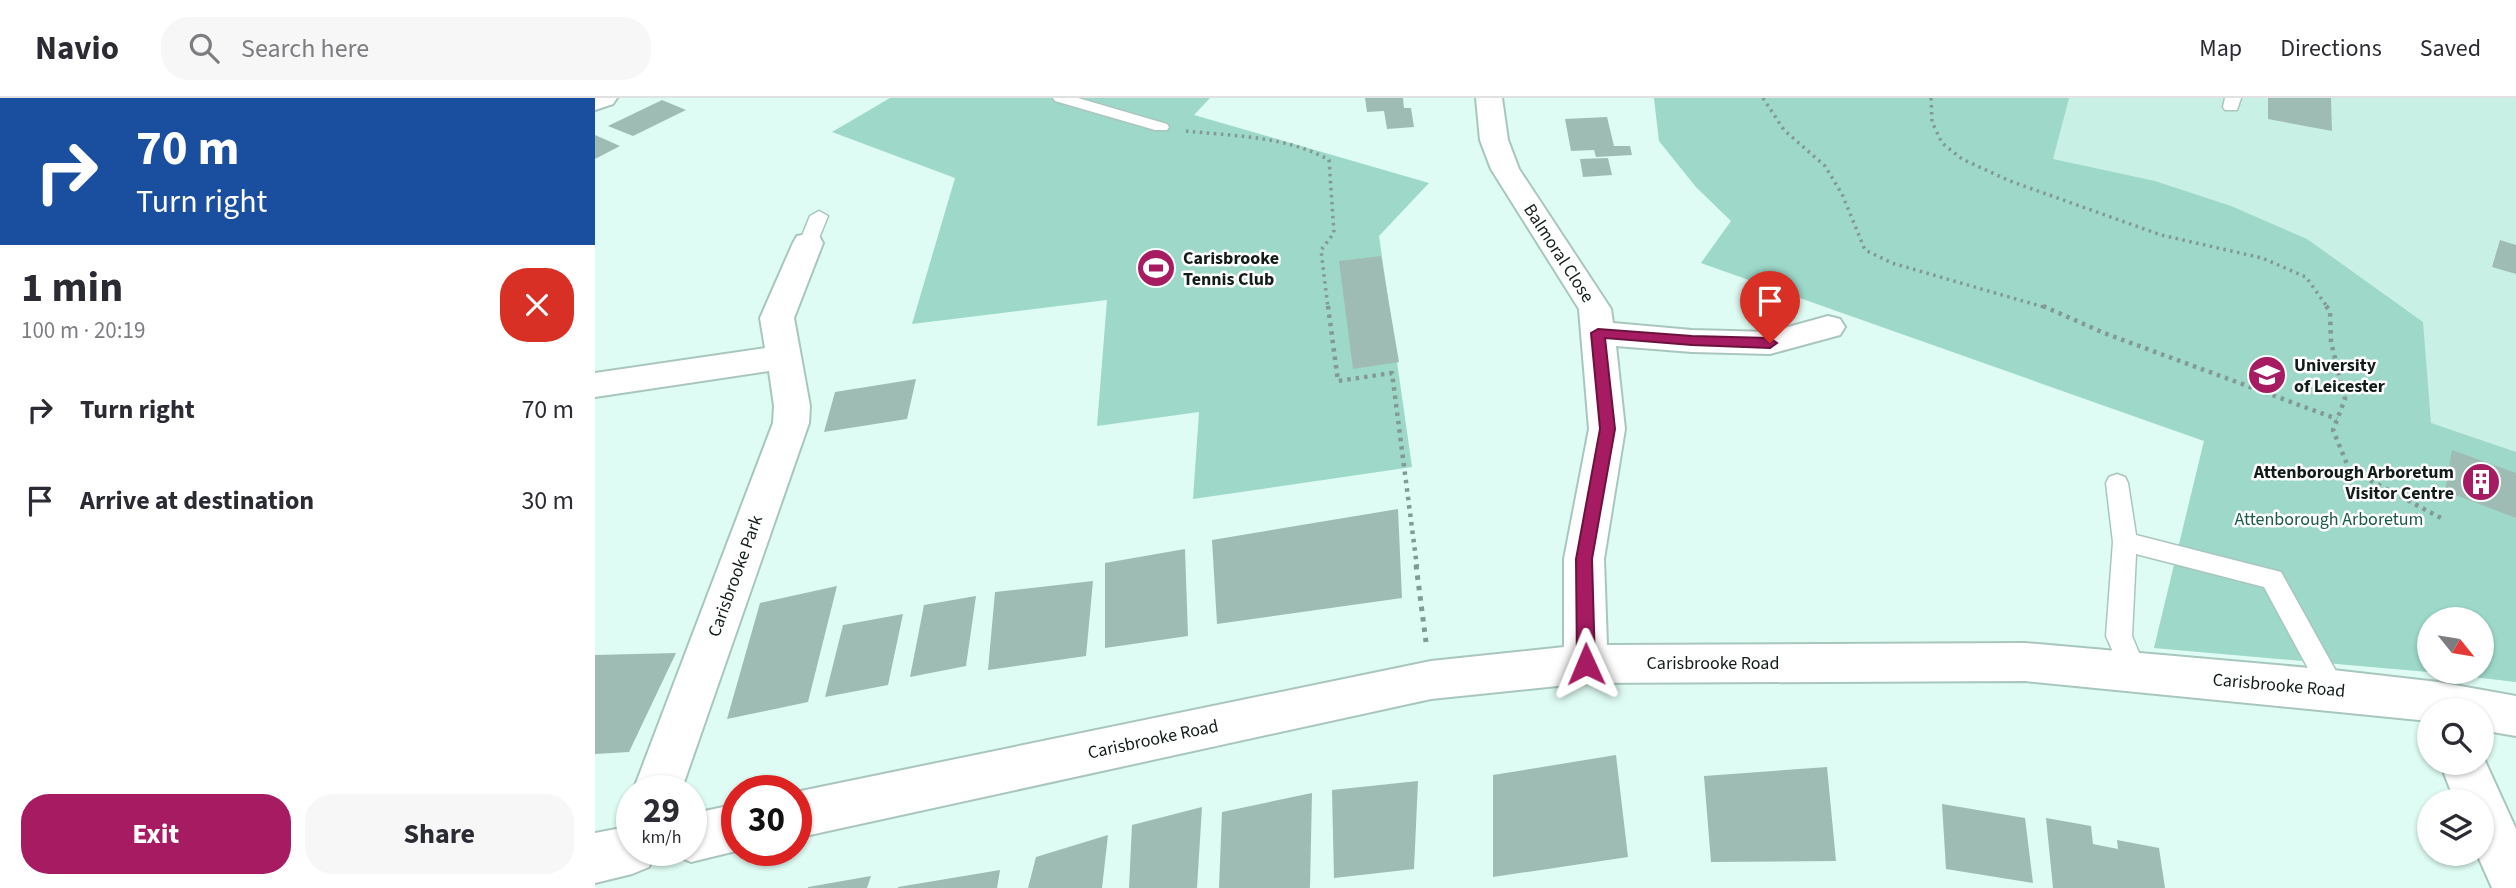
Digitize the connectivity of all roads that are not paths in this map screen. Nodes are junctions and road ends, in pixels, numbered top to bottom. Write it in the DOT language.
graph roads {
  1 [pos="604,98"];
  2 [pos="1061,98"];
  3 [pos="1489,98"];
  4 [pos="595,102"];
  5 [pos="1161,127"];
  6 [pos="814,229"];
  7 [pos="1828,327"];
  8 [pos="1598,333"];
  9 [pos="785,357"];
  10 [pos="595,385"];
  11 [pos="2117,483"];
  12 [pos="2125,542"];
  13 [pos="1586,664"];
  14 [pos="2134,672"];
  15 [pos="2333,690"];
  16 [pos="2417,703"];
  17 [pos="2494,713"];
  18 [pos="2516,716"];
  19 [pos="663,775"];
  20 [pos="812,812"];
  21 [pos="2494,839"];
  22 [pos="616,853"];
  23 [pos="595,858"];
  24 [pos="2516,883"];
  1 -- 4 [label="street"];
  2 -- 5 [label="lane"];
  3 -- 8 [label="street, Balmoral Close"];
  6 -- 9 [label="street, Carisbrooke Park"];
  7 -- 8 [label="street"];
  8 -- 13 [label="street, Balmoral Close"];
  9 -- 10 [label="street"];
  9 -- 19 [label="street, Carisbrooke Park"];
  11 -- 12 [label="lane"];
  12 -- 14 [label="lane"];
  12 -- 15 [label="lane"];
  13 -- 14 [label="street, Carisbrooke Road"];
  13 -- 20 [label="street, Carisbrooke Road"];
  14 -- 15 [label="street, Carisbrooke Road"];
  15 -- 16 [label="street, Carisbrooke Road"];
  17 -- 18 [label="street, Carisbrooke Road"];
  21 -- 24 [label="street"];
  22 -- 23 [label="street"];
}
